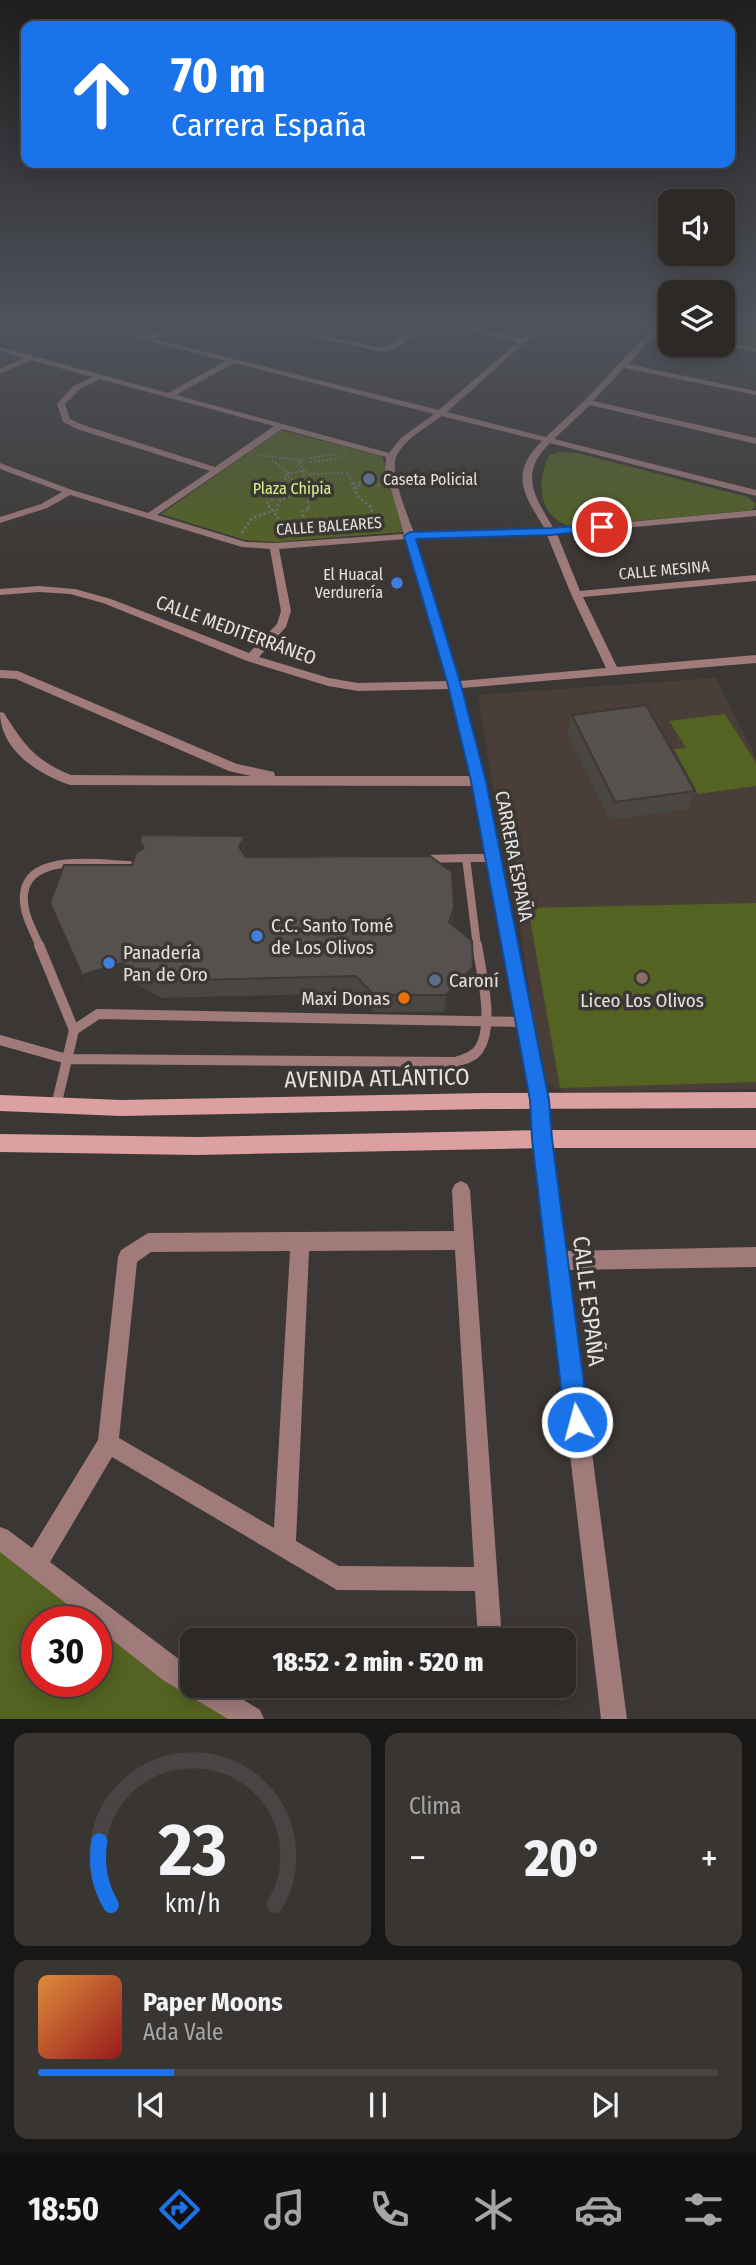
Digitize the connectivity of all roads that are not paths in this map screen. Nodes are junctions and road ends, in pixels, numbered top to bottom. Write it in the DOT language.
graph roads {
  1 [pos="61,405"];
  2 [pos="202,405"];
  3 [pos="410,405"];
  4 [pos="450,405"];
  5 [pos="585,405"];
  6 [pos="602,405"];
  7 [pos="441,413"];
  8 [pos="280,426"];
  9 [pos="548,439"];
  10 [pos="756,441"];
  11 [pos="391,456"];
  12 [pos="0,466"];
  13 [pos="217,470"];
  14 [pos="69,492"];
  15 [pos="756,493"];
  16 [pos="756,513"];
  17 [pos="150,516"];
  18 [pos="0,520"];
  19 [pos="551,532"];
  20 [pos="410,536"];
  21 [pos="274,546"];
  22 [pos="756,578"];
  23 [pos="0,592"];
  24 [pos="576,594"];
  25 [pos="251,658"];
  26 [pos="756,659"];
  27 [pos="613,672"];
  28 [pos="0,674"];
  29 [pos="454,685"];
  30 [pos="0,716"];
  31 [pos="478,781"];
  32 [pos="305,782"];
  33 [pos="466,858"];
  34 [pos="493,858"];
  35 [pos="412,860"];
  36 [pos="143,865"];
  37 [pos="487,1021"];
  38 [pos="525,1022"];
  39 [pos="74,1030"];
  40 [pos="0,1040"];
  41 [pos="67,1059"];
  42 [pos="540,1100"];
  43 [pos="756,1100"];
  44 [pos="0,1103"];
  45 [pos="56,1106"];
  46 [pos="542,1139"];
  47 [pos="756,1139"];
  48 [pos="0,1143"];
  49 [pos="461,1190"];
  50 [pos="464,1240"];
  51 [pos="300,1242"];
  52 [pos="756,1257"];
  53 [pos="557,1261"];
  54 [pos="108,1443"];
  55 [pos="0,1538"];
  56 [pos="284,1547"];
  57 [pos="36,1563"];
  58 [pos="486,1579"];
  59 [pos="489,1628"];
  60 [pos="180,1676"];
  61 [pos="217,1698"];
  62 [pos="251,1719"];
  63 [pos="614,1719"];
  1 -- 13 [label="street"];
  2 -- 8 [label="street"];
  3 -- 7 [label="street"];
  4 -- 7 [label="street"];
  5 -- 9 [label="street"];
  6 -- 10 [label="street"];
  7 -- 9 [label="street"];
  7 -- 11 [label="street"];
  8 -- 11 [label="street"];
  8 -- 13 [label="street"];
  9 -- 15 [label="street"];
  9 -- 19 [label="street"];
  11 -- 20 [label="street, CARRERA ESPAÑA"];
  12 -- 14 [label="street, CALLE BALEARES"];
  13 -- 17 [label="street"];
  14 -- 17 [label="street, CALLE BALEARES"];
  14 -- 18 [label="street"];
  16 -- 19 [label="street, CALLE BALEARES"];
  17 -- 21 [label="street, CALLE BALEARES"];
  19 -- 20 [label="street, CALLE BALEARES"];
  19 -- 24 [label="street"];
  20 -- 21 [label="street, CALLE BALEARES"];
  20 -- 29 [label="street, CARRERA ESPAÑA"];
  21 -- 25 [label="street"];
  22 -- 24 [label="street, CALLE MESINA"];
  23 -- 25 [label="street, CALLE MEDITERRÁNEO"];
  24 -- 27 [label="street"];
  25 -- 29 [label="street, CALLE MEDITERRÁNEO"];
  26 -- 27 [label="street, CALLE MEDITERRÁNEO"];
  27 -- 29 [label="street, CALLE MEDITERRÁNEO"];
  28 -- 32 [label="street"];
  29 -- 31 [label="street, CARRERA ESPAÑA"];
  30 -- 32 [label="street"];
  31 -- 32 [label="street"];
  31 -- 34 [label="street, CARRERA ESPAÑA"];
  33 -- 34 [label="lane"];
  33 -- 35 [label="lane"];
  33 -- 37 [label="lane"];
  34 -- 38 [label="street, CARRERA ESPAÑA"];
  36 -- 39 [label="lane"];
  37 -- 38 [label="lane"];
  37 -- 39 [label="lane"];
  37 -- 41 [label="lane"];
  38 -- 42 [label="street, CARRERA ESPAÑA"];
  39 -- 41 [label="lane"];
  40 -- 41 [label="lane"];
  41 -- 45 [label="lane"];
  42 -- 43 [label="main road, AVENIDA ATLÁNTICO"];
  42 -- 45 [label="main road, AVENIDA ATLÁNTICO"];
  42 -- 46 [label="street, CARRERA ESPAÑA"];
  44 -- 45 [label="main road, AVENIDA ATLÁNTICO"];
  46 -- 47 [label="main road"];
  46 -- 48 [label="main road"];
  46 -- 53 [label="street, CALLE ESPAÑA"];
  49 -- 50 [label="street"];
  50 -- 51 [label="street"];
  50 -- 58 [label="street"];
  51 -- 54 [label="street"];
  51 -- 56 [label="street"];
  52 -- 53 [label="street"];
  53 -- 63 [label="street, CALLE ESPAÑA"];
  54 -- 56 [label="street"];
  54 -- 57 [label="street"];
  55 -- 57 [label="street"];
  56 -- 58 [label="street"];
  57 -- 60 [label="street"];
  58 -- 59 [label="street"];
  61 -- 62 [label="street"];
}
